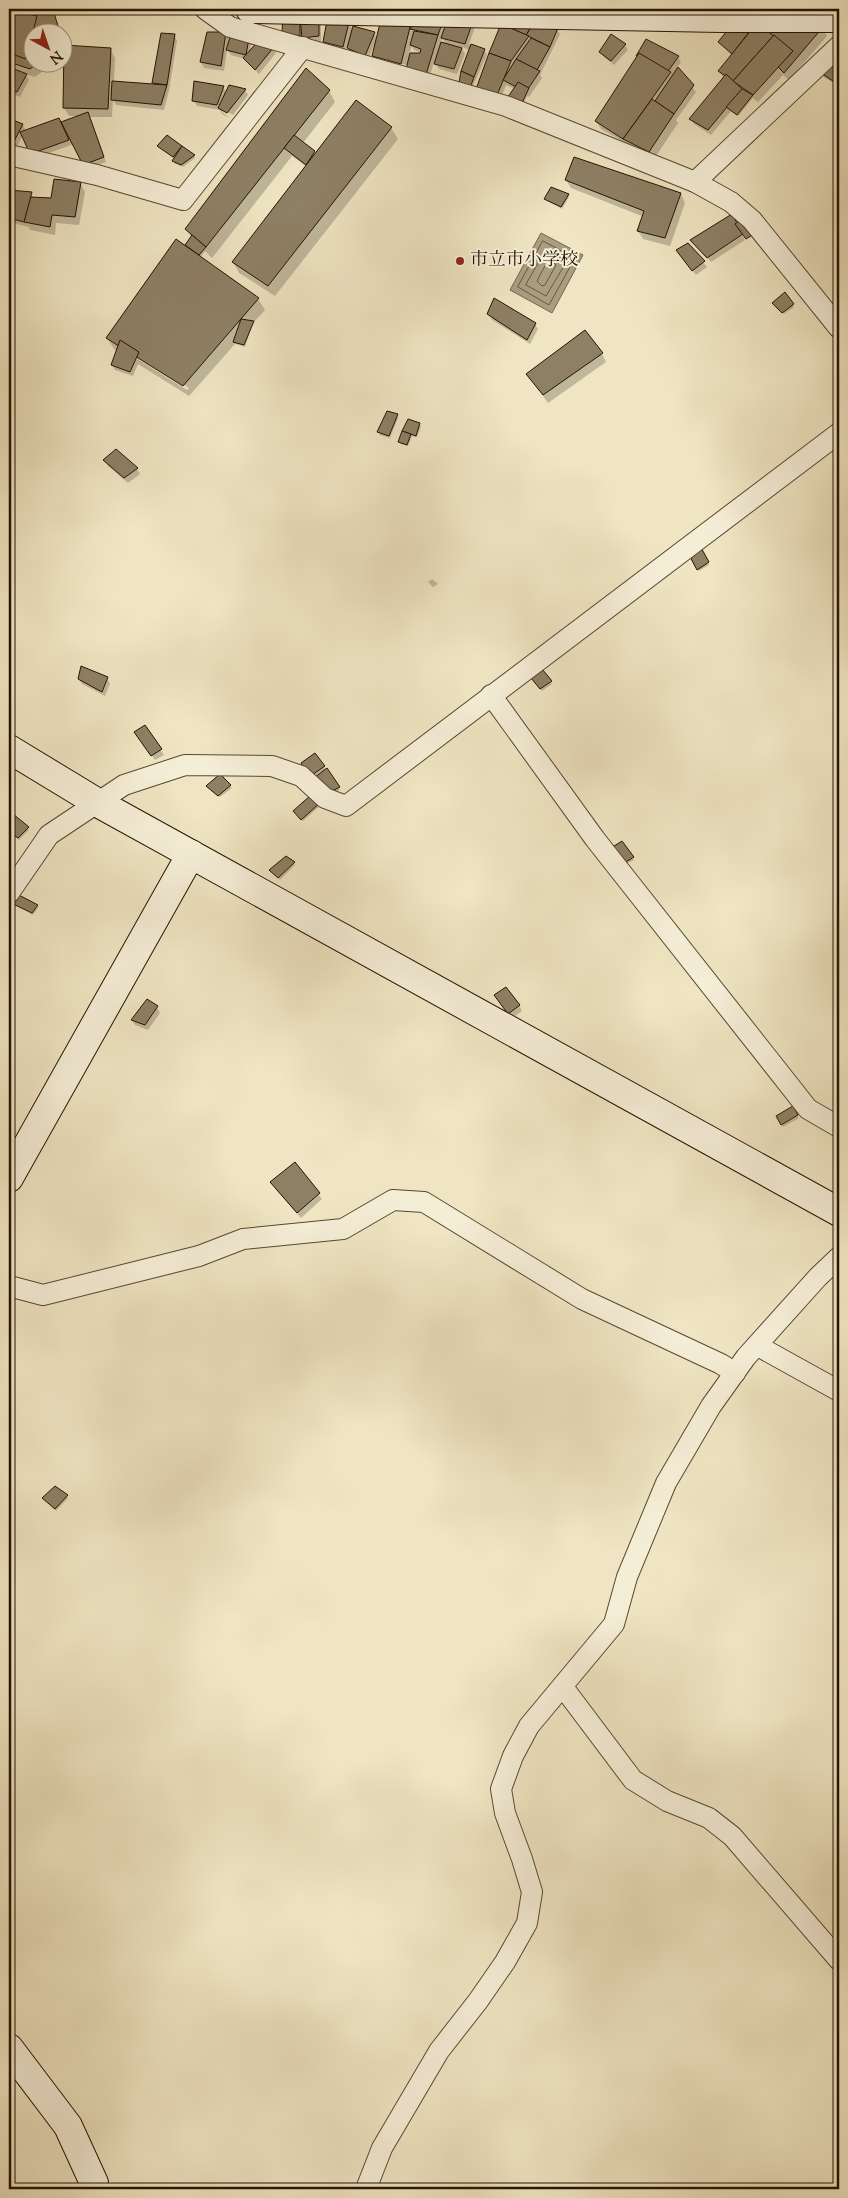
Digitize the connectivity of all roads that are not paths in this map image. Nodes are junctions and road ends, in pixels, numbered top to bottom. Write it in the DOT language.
graph roads {
  1 [pos="205,9"];
  2 [pos="250,9"];
  3 [pos="497,11"];
  4 [pos="839,18"];
  5 [pos="839,46"];
  6 [pos="303,47"];
  7 [pos="9,155"];
  8 [pos="695,182"];
  9 [pos="839,328"];
  10 [pos="839,433"];
  11 [pos="491,695"];
  12 [pos="9,749"];
  13 [pos="98,803"];
  14 [pos="191,854"];
  15 [pos="9,893"];
  16 [pos="839,1127"];
  17 [pos="9,1178"];
  18 [pos="839,1212"];
  19 [pos="839,1257"];
  20 [pos="9,1286"];
  21 [pos="758,1346"];
  22 [pos="735,1373"];
  23 [pos="839,1391"];
  24 [pos="564,1687"];
  25 [pos="839,1960"];
  26 [pos="9,2048"];
  27 [pos="93,2189"];
  28 [pos="366,2189"];
  1 -- 6 [label="street"];
  2 -- 3 [label="street"];
  3 -- 4 [label="street"];
  5 -- 8 [label="street"];
  6 -- 7 [label="street"];
  6 -- 8 [label="street"];
  8 -- 9 [label="street"];
  10 -- 11 [label="street"];
  11 -- 13 [label="street"];
  11 -- 16 [label="street"];
  12 -- 13 [label="street"];
  13 -- 14 [label="street"];
  13 -- 15 [label="street"];
  14 -- 17 [label="street"];
  14 -- 18 [label="street"];
  19 -- 21 [label="street"];
  20 -- 22 [label="street"];
  21 -- 22 [label="street"];
  21 -- 23 [label="street"];
  22 -- 24 [label="street"];
  24 -- 25 [label="street"];
  24 -- 28 [label="street"];
  26 -- 27 [label="street"];
}
